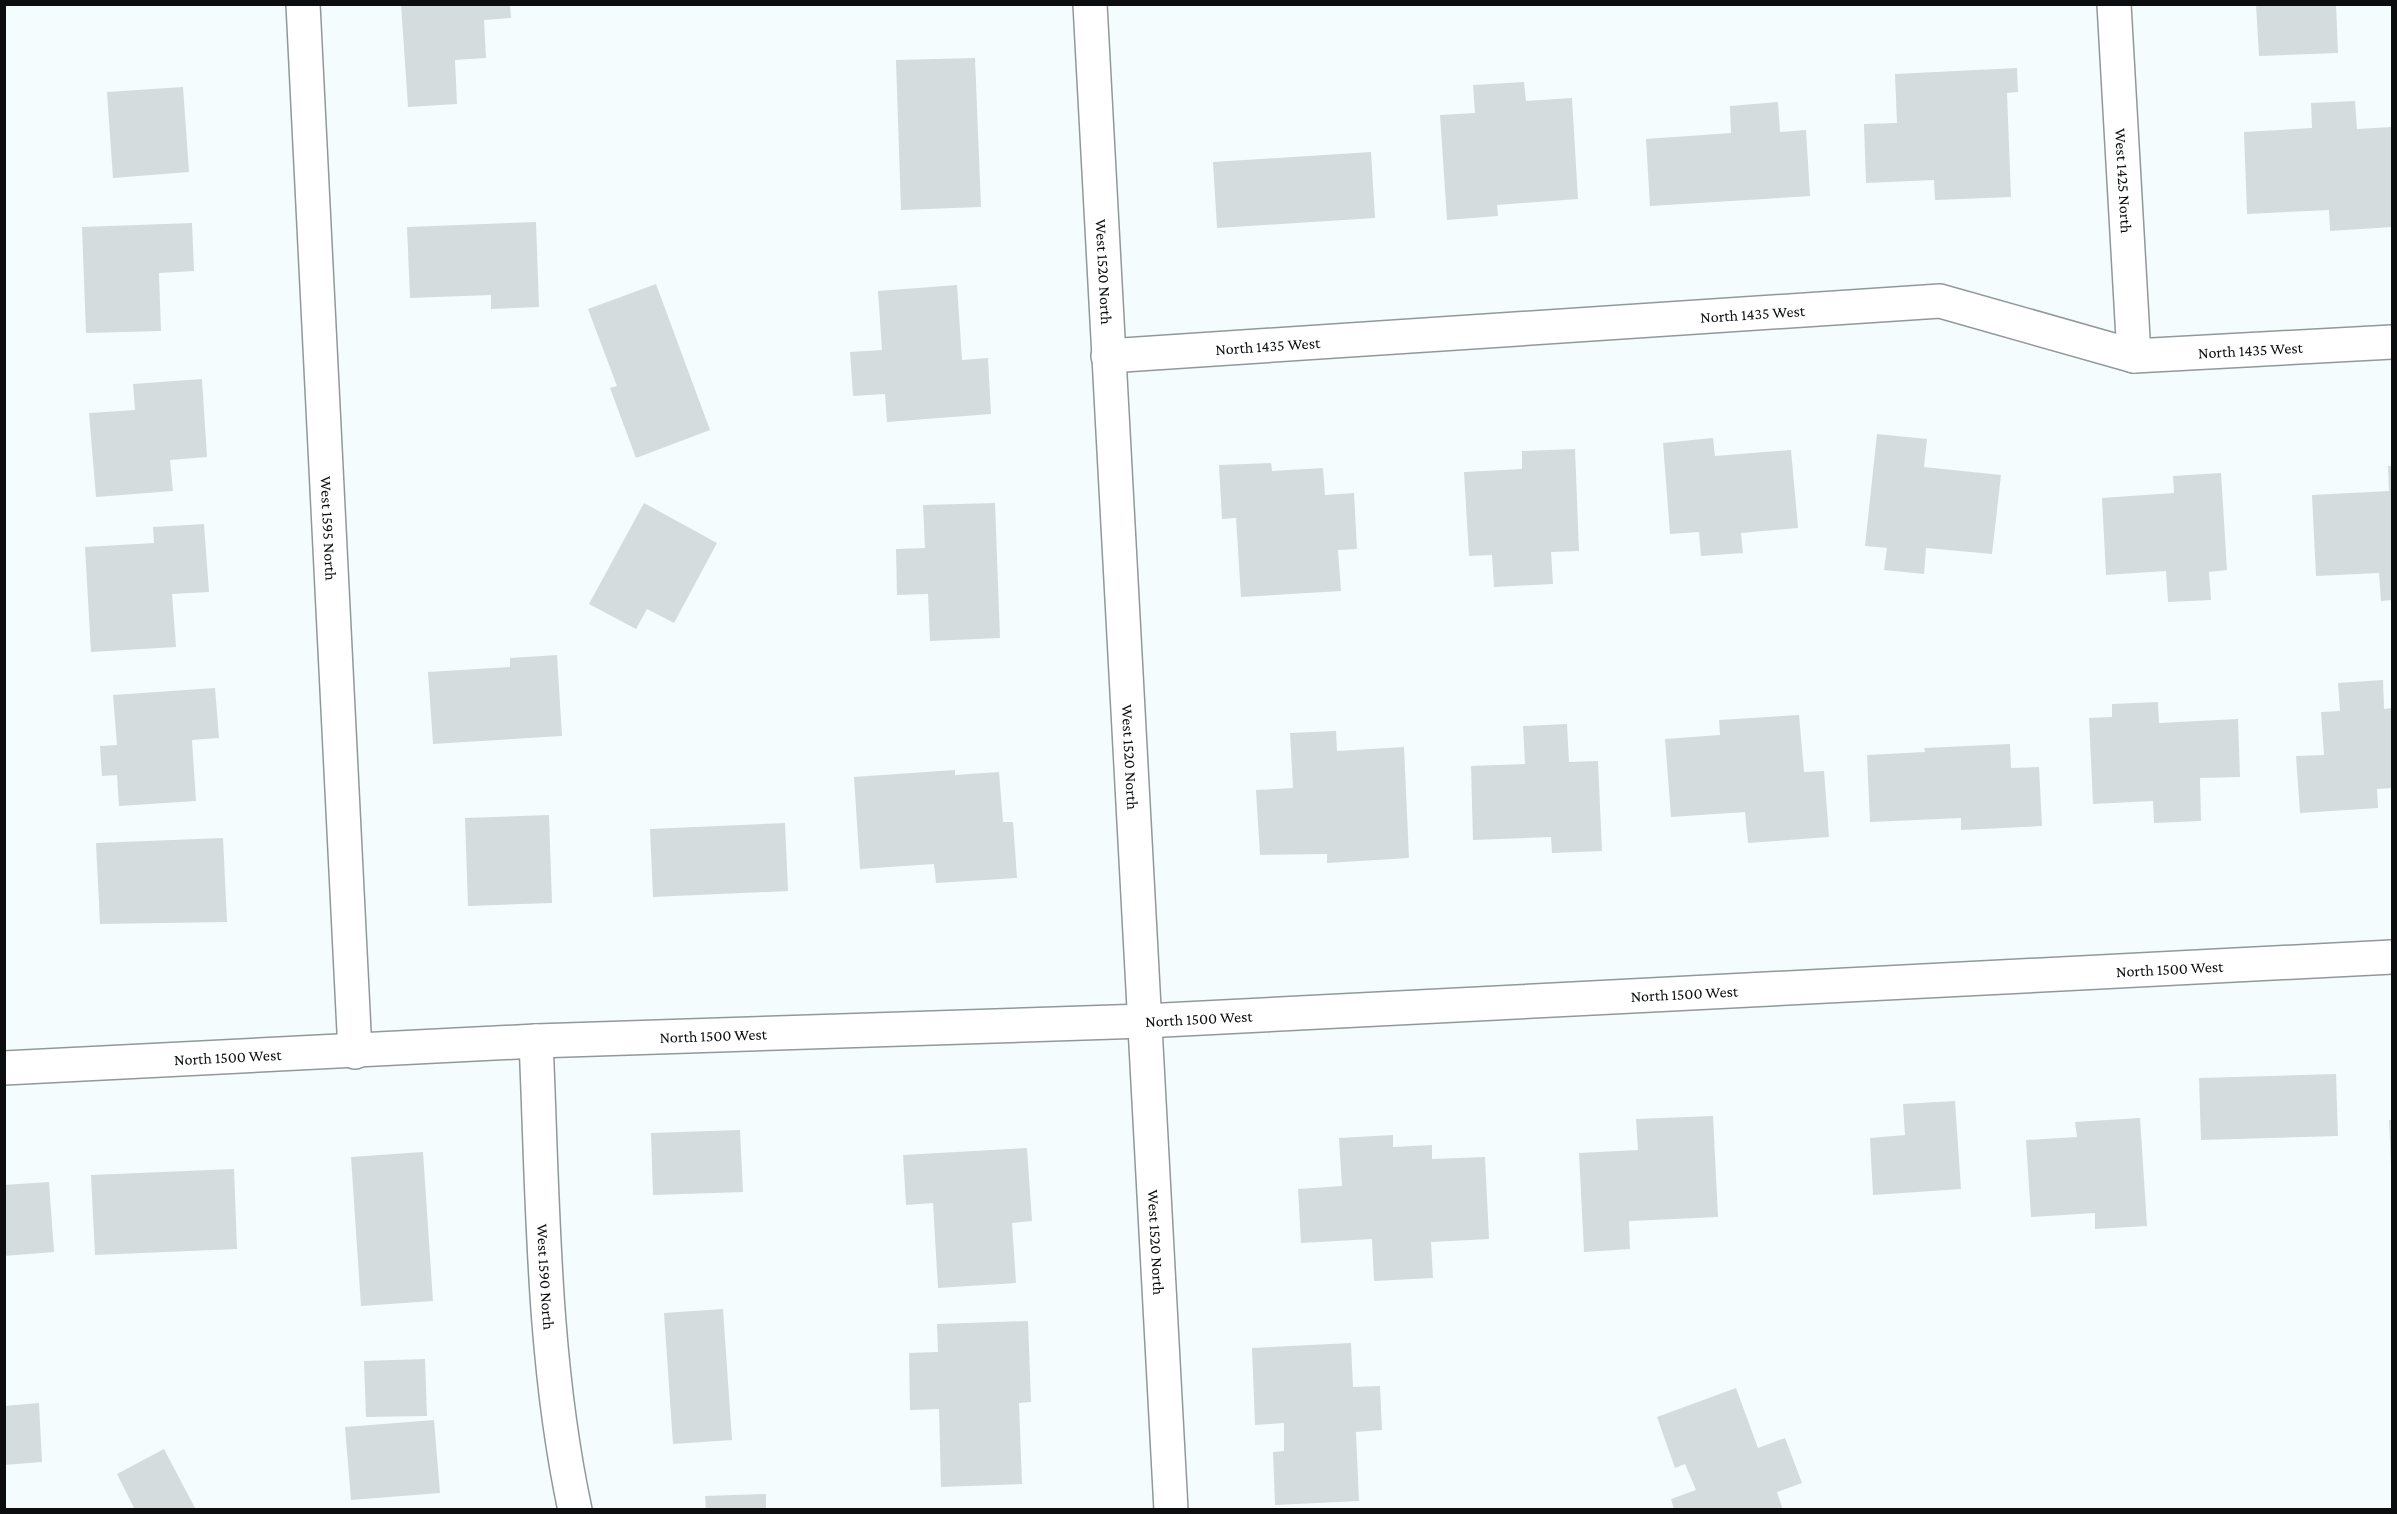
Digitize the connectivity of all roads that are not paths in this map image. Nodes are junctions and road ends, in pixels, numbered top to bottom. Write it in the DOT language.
graph roads {
  1 [pos="303,4"];
  2 [pos="1090,4"];
  3 [pos="2114,4"];
  4 [pos="2392,342"];
  5 [pos="1108,356"];
  6 [pos="2134,356"];
  7 [pos="2392,957"];
  8 [pos="1144,1021"];
  9 [pos="536,1041"];
  10 [pos="355,1052"];
  11 [pos="4,1068"];
  12 [pos="575,1509"];
  13 [pos="1171,1509"];
  1 -- 10 [label="street, West 1595 North"];
  2 -- 5 [label="street, West 1520 North"];
  3 -- 6 [label="street, West 1425 North"];
  4 -- 6 [label="street, North 1435 West"];
  5 -- 6 [label="street, North 1435 West"];
  5 -- 8 [label="street, West 1520 North"];
  7 -- 8 [label="street, North 1500 West"];
  8 -- 9 [label="street, North 1500 West"];
  8 -- 13 [label="street, West 1520 North"];
  9 -- 10 [label="street, North 1500 West"];
  9 -- 12 [label="street, West 1590 North"];
  10 -- 11 [label="street, North 1500 West"];
}
